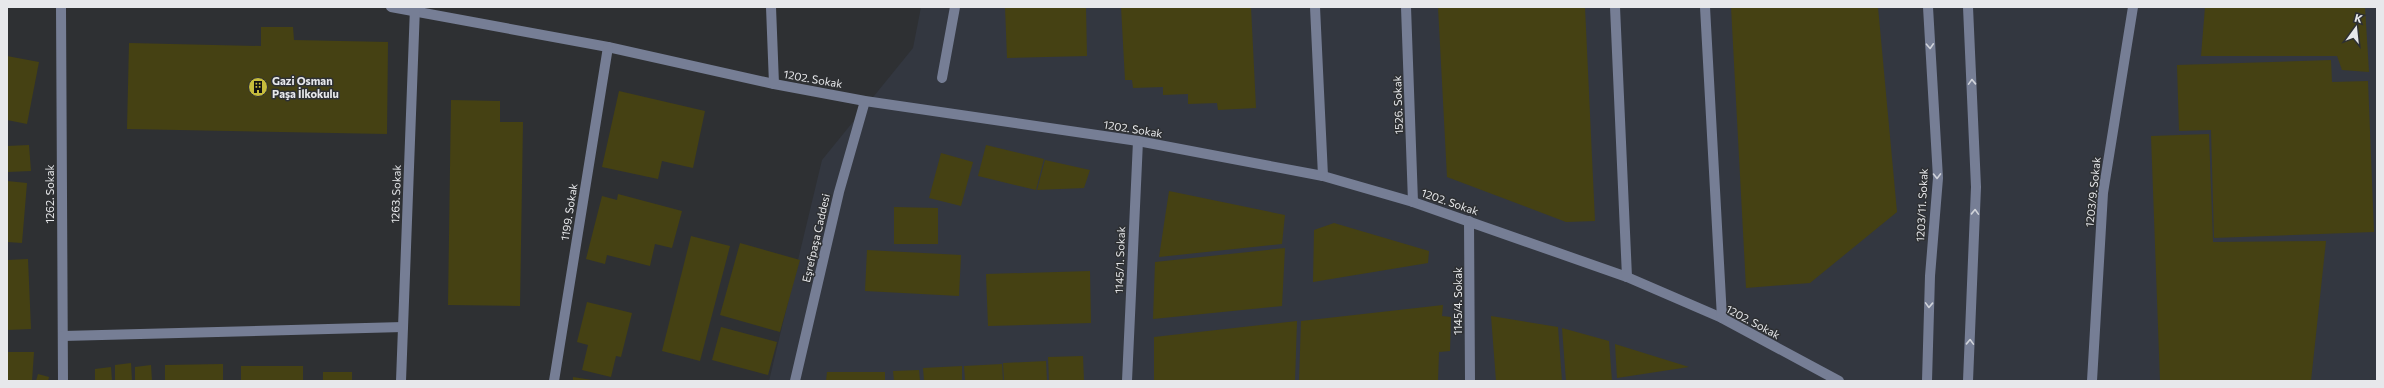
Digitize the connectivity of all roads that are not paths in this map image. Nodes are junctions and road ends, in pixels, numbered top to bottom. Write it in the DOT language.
graph roads {
  1 [pos="61,7"];
  2 [pos="391,7"];
  3 [pos="771,7"];
  4 [pos="955,7"];
  5 [pos="1315,7"];
  6 [pos="1406,7"];
  7 [pos="1615,7"];
  8 [pos="1705,7"];
  9 [pos="1928,7"];
  10 [pos="1968,7"];
  11 [pos="2133,7"];
  12 [pos="415,9"];
  13 [pos="608,47"];
  14 [pos="942,78"];
  15 [pos="774,84"];
  16 [pos="865,101"];
  17 [pos="1138,141"];
  18 [pos="1323,176"];
  19 [pos="1413,202"];
  20 [pos="1469,221"];
  21 [pos="1627,277"];
  22 [pos="1722,318"];
  23 [pos="403,327"];
  24 [pos="63,336"];
  25 [pos="63,381"];
  26 [pos="401,381"];
  27 [pos="554,381"];
  28 [pos="795,381"];
  29 [pos="1127,381"];
  30 [pos="1470,381"];
  31 [pos="1839,381"];
  32 [pos="1927,381"];
  33 [pos="1968,381"];
  34 [pos="2092,381"];
  1 -- 24 [label="street, 1262. Sokak"];
  2 -- 12 [label="street, 1202. Sokak"];
  3 -- 15 [label="street"];
  4 -- 14 [label="street"];
  5 -- 18 [label="street"];
  6 -- 19 [label="street, 1526. Sokak"];
  7 -- 21 [label="street"];
  8 -- 22 [label="street"];
  9 -- 32 [label="street, 1203/11. Sokak, one-way"];
  33 -- 10 [label="street, one-way"];
  11 -- 34 [label="street, 1203/9. Sokak"];
  12 -- 13 [label="street, 1202. Sokak"];
  12 -- 23 [label="street, 1263. Sokak"];
  13 -- 15 [label="street, 1202. Sokak"];
  13 -- 27 [label="street, 1199. Sokak"];
  15 -- 16 [label="street, 1202. Sokak"];
  16 -- 17 [label="street, 1202. Sokak"];
  16 -- 28 [label="street, Eşrefpaşa Caddesi"];
  17 -- 18 [label="street, 1202. Sokak"];
  17 -- 29 [label="street, 1145/1. Sokak"];
  18 -- 19 [label="street, 1202. Sokak"];
  19 -- 20 [label="street, 1202. Sokak"];
  20 -- 21 [label="street, 1202. Sokak"];
  20 -- 30 [label="street, 1145/4. Sokak"];
  21 -- 22 [label="street, 1202. Sokak"];
  22 -- 31 [label="street, 1202. Sokak"];
  23 -- 24 [label="street"];
  23 -- 26 [label="street, 1263. Sokak"];
  24 -- 25 [label="street, 1262. Sokak"];
}
